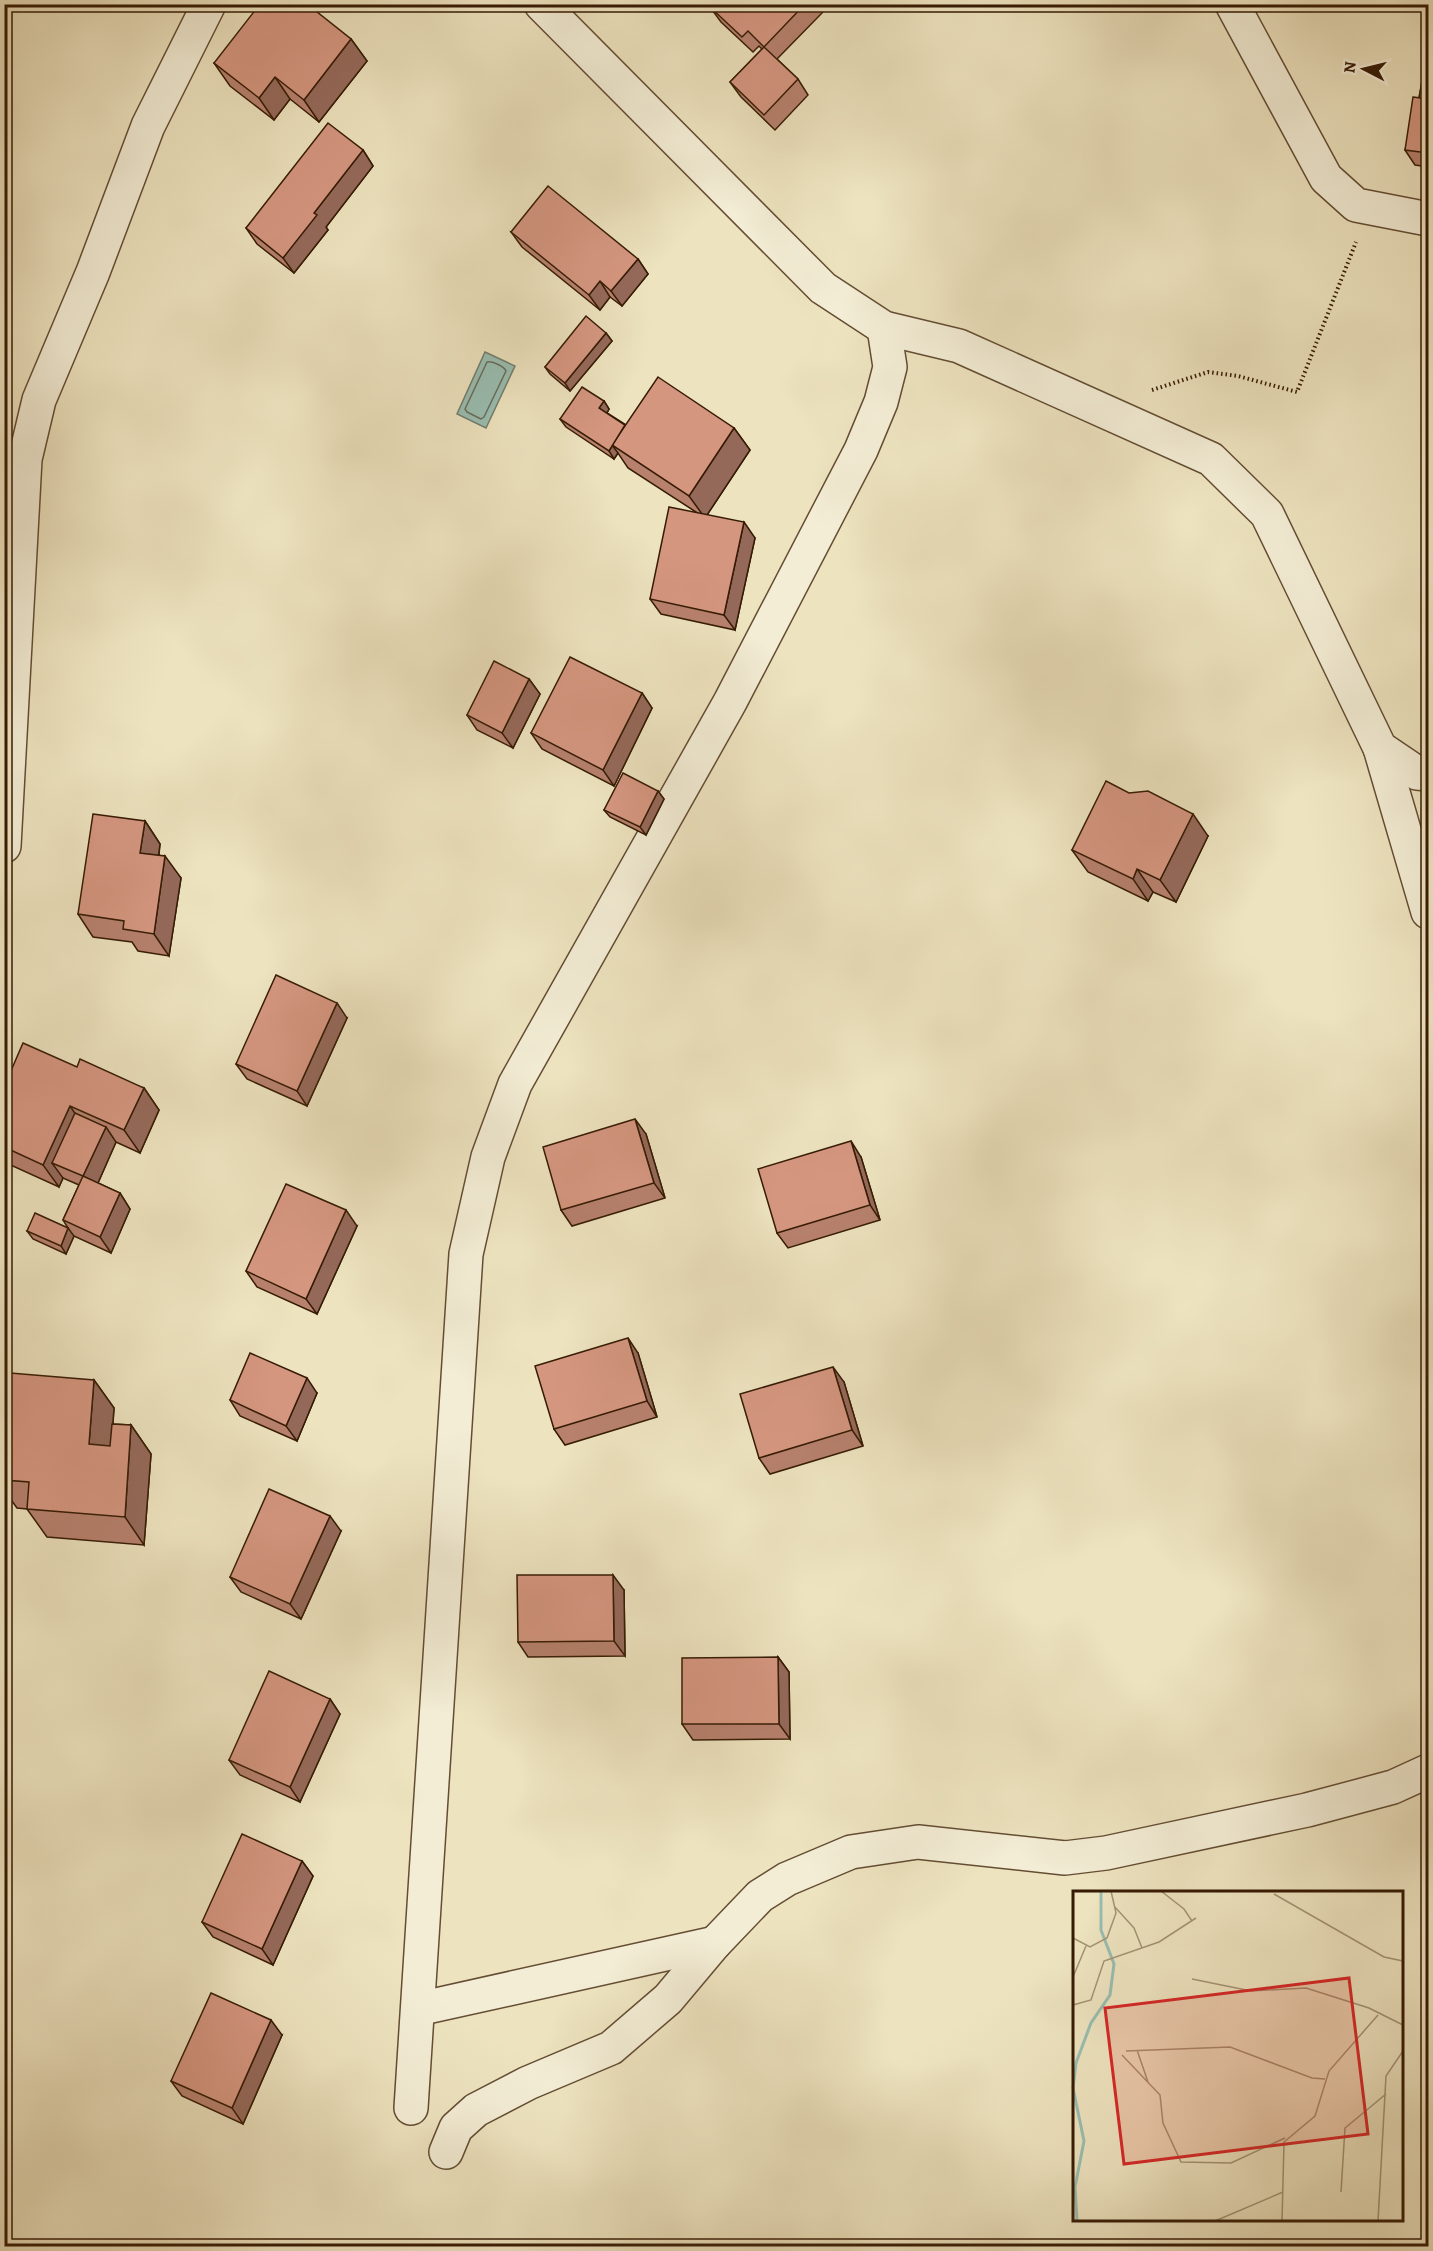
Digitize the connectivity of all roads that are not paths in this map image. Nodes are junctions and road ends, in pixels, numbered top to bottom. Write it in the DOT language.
graph roads {
  1 [pos="209,4"];
  2 [pos="541,4"];
  3 [pos="1232,4"];
  4 [pos="1428,219"];
  5 [pos="885,328"];
  6 [pos="1380,747"];
  7 [pos="1428,774"];
  8 [pos="4,846"];
  9 [pos="1428,912"];
  10 [pos="1428,1771"];
  11 [pos="715,1943"];
  12 [pos="418,2009"];
  13 [pos="411,2108"];
  14 [pos="446,2152"];
  1 -- 8 [label="street"];
  2 -- 5 [label="street"];
  3 -- 4 [label="street"];
  5 -- 6 [label="street"];
  5 -- 12 [label="street"];
  6 -- 7 [label="street"];
  6 -- 9 [label="street"];
  10 -- 11 [label="street"];
  11 -- 12 [label="street"];
  11 -- 14 [label="street"];
  12 -- 13 [label="street"];
}
